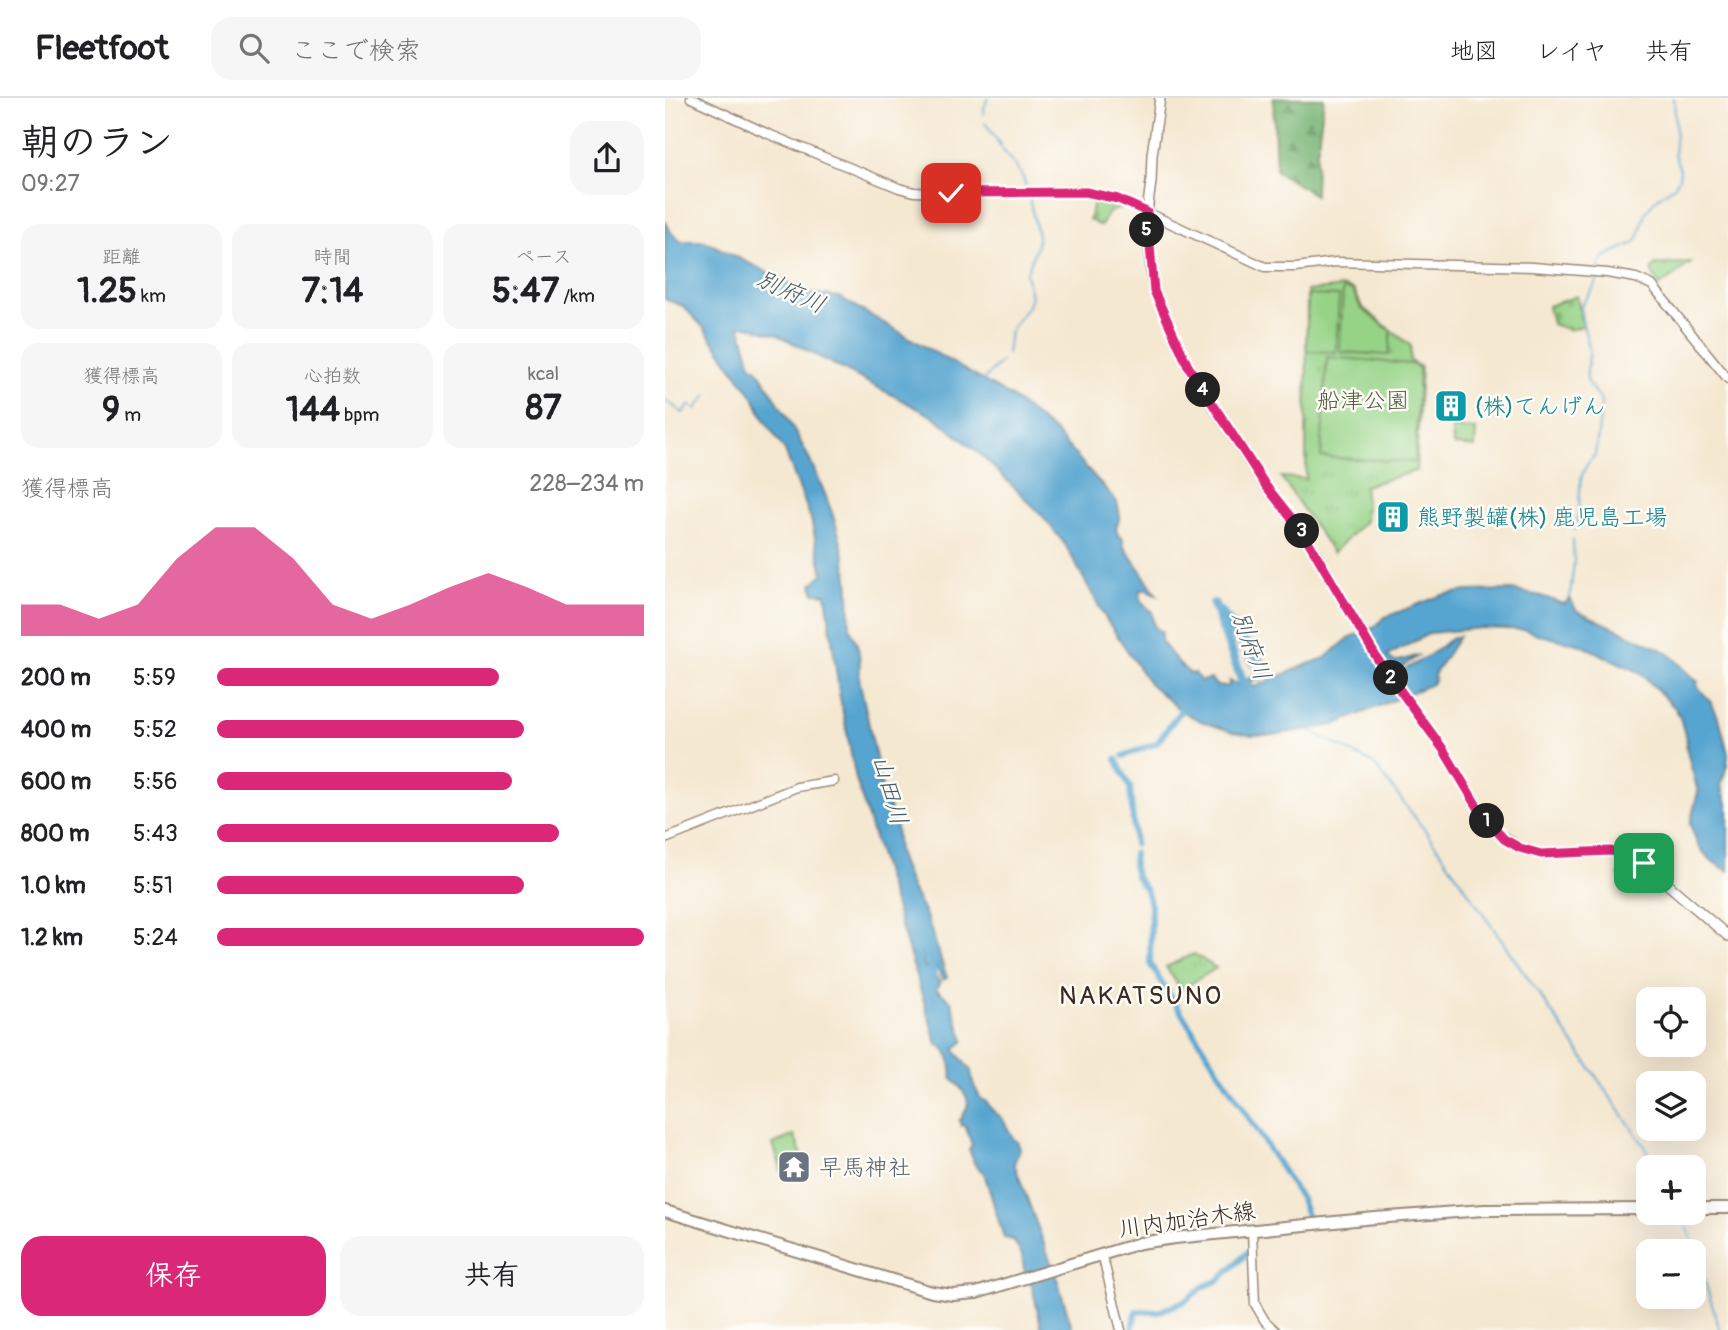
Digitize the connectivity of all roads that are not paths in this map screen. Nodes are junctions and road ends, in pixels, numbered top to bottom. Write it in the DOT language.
graph roads {
  1 [pos="691,98"];
  2 [pos="1160,98"];
  3 [pos="1147,212"];
  4 [pos="1728,379"];
  5 [pos="834,781"];
  6 [pos="665,839"];
  7 [pos="1728,936"];
  8 [pos="1706,1208"];
  9 [pos="1728,1208"];
  10 [pos="1636,1209"];
  11 [pos="665,1211"];
  12 [pos="1252,1231"];
  13 [pos="1103,1254"];
  14 [pos="1121,1330"];
  15 [pos="1275,1330"];
  1 -- 3 [label="street"];
  2 -- 3 [label="main road"];
  3 -- 4 [label="street"];
  3 -- 7 [label="main road"];
  5 -- 6 [label="street"];
  8 -- 9 [label="main road"];
  10 -- 12 [label="main road, 川内加治木線"];
  11 -- 13 [label="main road, 川内加治木線"];
  12 -- 13 [label="main road, 川内加治木線"];
  12 -- 15 [label="street"];
  13 -- 14 [label="street"];
}
